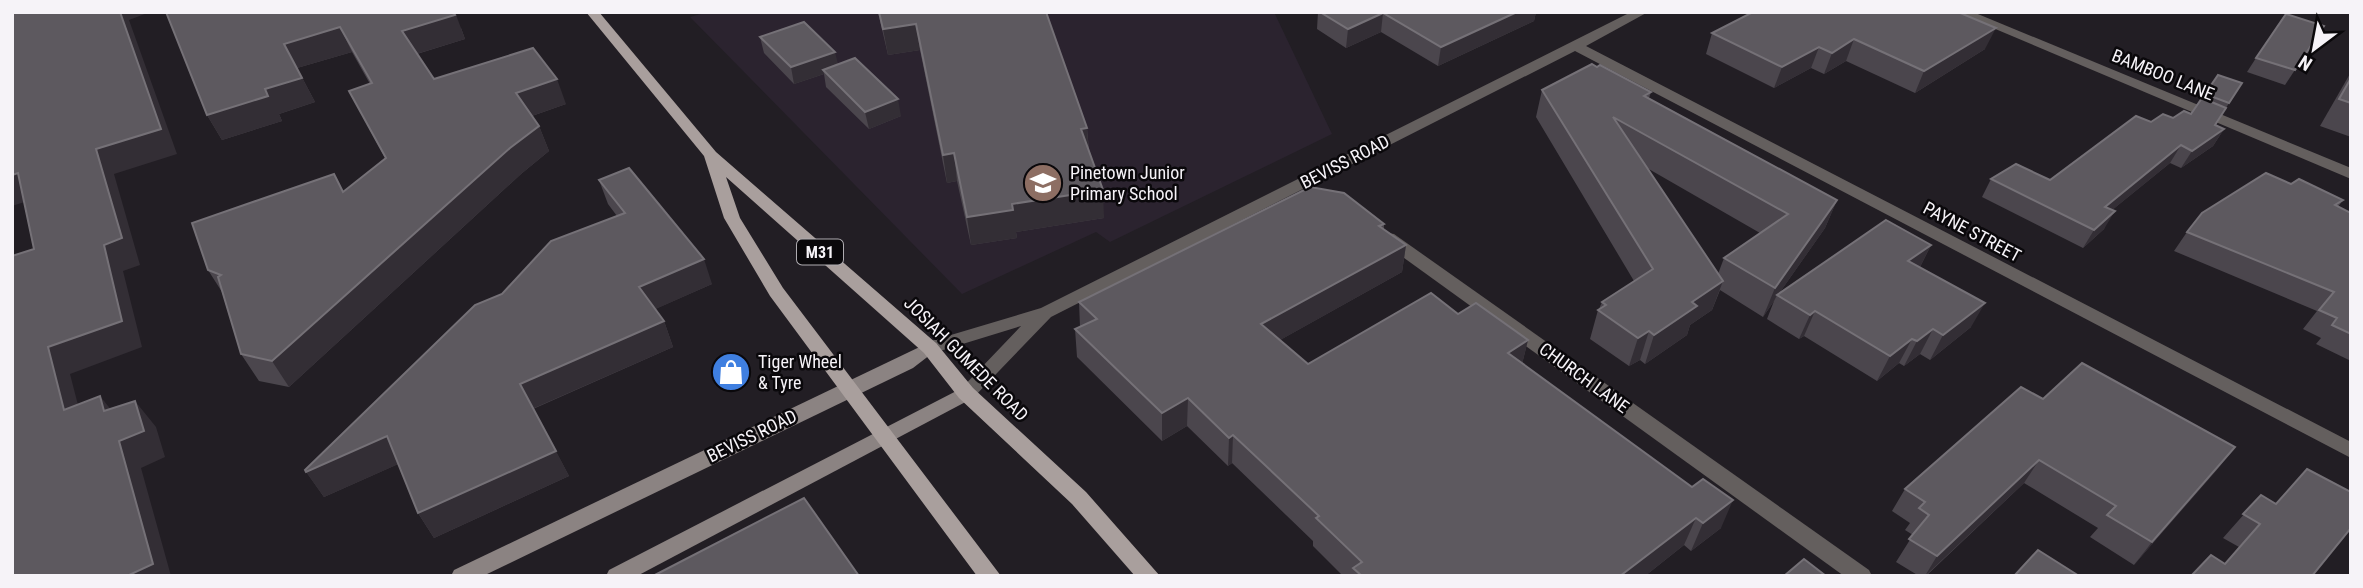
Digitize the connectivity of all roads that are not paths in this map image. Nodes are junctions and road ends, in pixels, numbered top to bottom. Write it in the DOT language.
graph roads {
  1 [pos="592,12"];
  2 [pos="1642,12"];
  3 [pos="1961,12"];
  4 [pos="1576,46"];
  5 [pos="711,155"];
  6 [pos="2351,174"];
  7 [pos="1308,181"];
  8 [pos="1330,197"];
  9 [pos="1374,229"];
  10 [pos="1047,312"];
  11 [pos="930,348"];
  12 [pos="850,389"];
  13 [pos="966,393"];
  14 [pos="886,434"];
  15 [pos="2351,451"];
  16 [pos="462,576"];
  17 [pos="617,576"];
  18 [pos="990,576"];
  19 [pos="1149,576"];
  20 [pos="1861,576"];
  1 -- 5 [label="main road, JOSIAH GUMEDE ROAD / M31"];
  2 -- 4 [label="street, BEVISS ROAD"];
  3 -- 6 [label="street, BAMBOO LANE"];
  4 -- 7 [label="street, BEVISS ROAD"];
  4 -- 15 [label="street, PAYNE STREET"];
  5 -- 11 [label="main road, JOSIAH GUMEDE ROAD / M31"];
  5 -- 12 [label="main road, JOSIAH GUMEDE ROAD / M31"];
  7 -- 8 [label="street"];
  7 -- 10 [label="street, BEVISS ROAD"];
  9 -- 20 [label="street, CHURCH LANE"];
  10 -- 11 [label="street, BEVISS ROAD"];
  10 -- 13 [label="street, BEVISS ROAD"];
  11 -- 12 [label="main road, BEVISS ROAD"];
  11 -- 13 [label="main road, JOSIAH GUMEDE ROAD / M31"];
  12 -- 14 [label="main road, JOSIAH GUMEDE ROAD / M31"];
  12 -- 16 [label="main road, BEVISS ROAD"];
  13 -- 14 [label="main road, BEVISS ROAD"];
  13 -- 19 [label="main road, JOSIAH GUMEDE ROAD / M31"];
  14 -- 17 [label="main road, BEVISS ROAD"];
  14 -- 18 [label="main road, JOSIAH GUMEDE ROAD / M31"];
}
